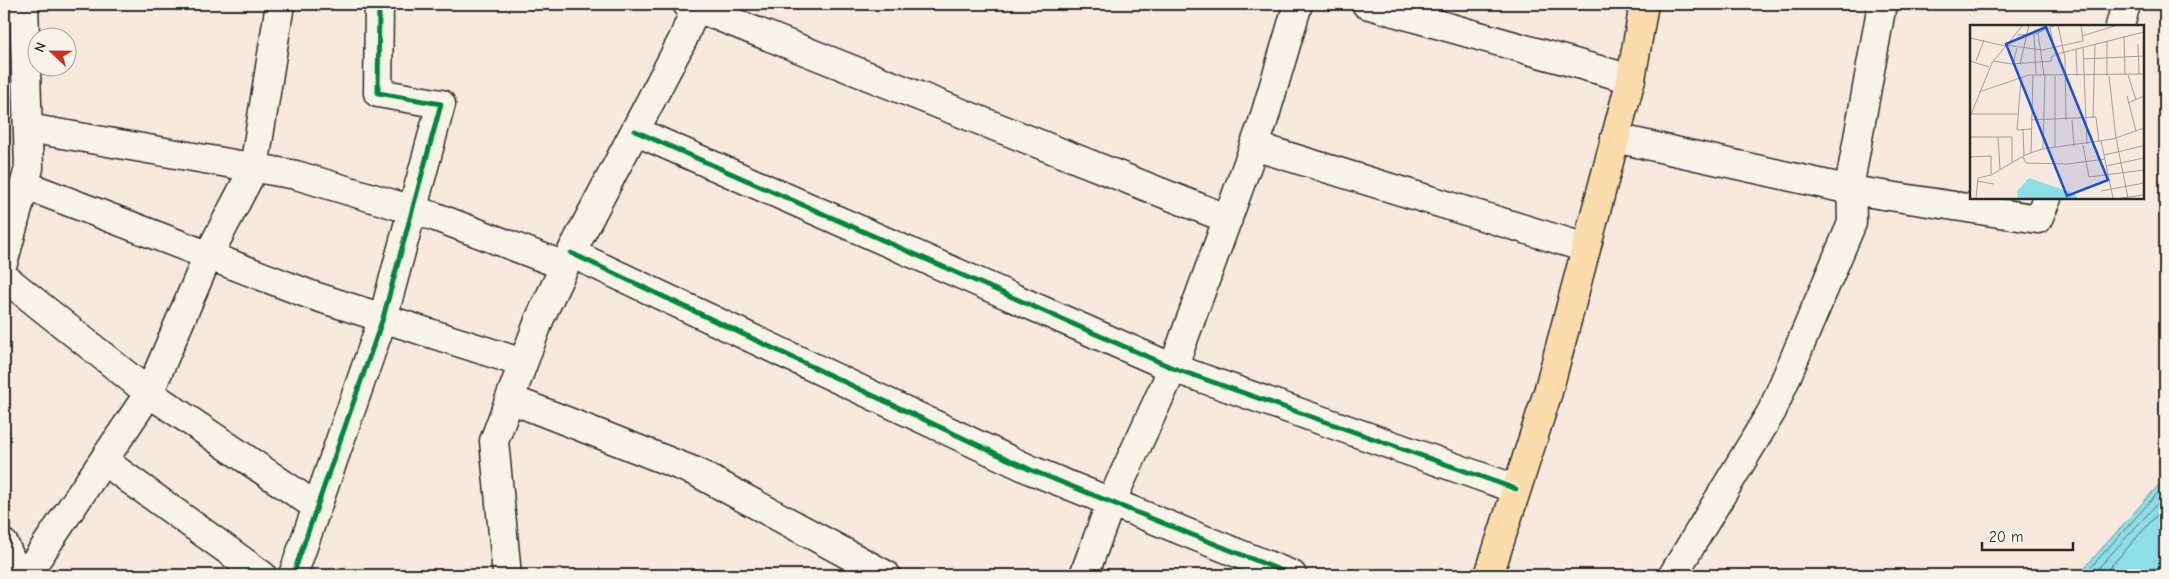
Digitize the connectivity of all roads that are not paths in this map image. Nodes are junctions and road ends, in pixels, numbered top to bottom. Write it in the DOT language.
graph roads {
  1 [pos="24,4"];
  2 [pos="277,4"];
  3 [pos="379,4"];
  4 [pos="1298,4"];
  5 [pos="1366,4"];
  6 [pos="1644,4"];
  7 [pos="1882,4"];
  8 [pos="2126,4"];
  9 [pos="693,5"];
  10 [pos="2120,25"];
  11 [pos="15,60"];
  12 [pos="1631,79"];
  13 [pos="28,128"];
  14 [pos="635,131"];
  15 [pos="1615,138"];
  16 [pos="1254,146"];
  17 [pos="254,168"];
  18 [pos="24,185"];
  19 [pos="1851,190"];
  20 [pos="2048,199"];
  21 [pos="412,210"];
  22 [pos="1228,219"];
  23 [pos="1586,248"];
  24 [pos="208,256"];
  25 [pos="4,260"];
  26 [pos="568,260"];
  27 [pos="4,277"];
  28 [pos="383,318"];
  29 [pos="523,363"];
  30 [pos="1173,368"];
  31 [pos="149,393"];
  32 [pos="510,399"];
  33 [pos="104,461"];
  34 [pos="1516,490"];
  35 [pos="1111,502"];
  36 [pos="317,507"];
  37 [pos="4,544"];
  38 [pos="514,571"];
  39 [pos="18,575"];
  40 [pos="26,575"];
  41 [pos="262,575"];
  42 [pos="293,575"];
  43 [pos="886,575"];
  44 [pos="1084,575"];
  45 [pos="1292,575"];
  46 [pos="1489,575"];
  47 [pos="1673,575"];
  1 -- 11 [label="street"];
  2 -- 17 [label="street"];
  3 -- 21 [label="street"];
  4 -- 16 [label="street"];
  5 -- 12 [label="street"];
  6 -- 12 [label="main road"];
  7 -- 19 [label="street"];
  8 -- 10 [label="street"];
  9 -- 14 [label="street"];
  9 -- 22 [label="street"];
  11 -- 13 [label="street"];
  12 -- 15 [label="main road"];
  13 -- 17 [label="street"];
  13 -- 18 [label="street"];
  14 -- 26 [label="street"];
  14 -- 30 [label="street"];
  15 -- 19 [label="street"];
  15 -- 23 [label="main road"];
  16 -- 22 [label="street"];
  16 -- 23 [label="street"];
  17 -- 21 [label="street"];
  17 -- 24 [label="street"];
  18 -- 24 [label="street"];
  18 -- 25 [label="street"];
  19 -- 20 [label="street"];
  19 -- 47 [label="street"];
  21 -- 26 [label="street"];
  21 -- 28 [label="street"];
  22 -- 30 [label="street"];
  23 -- 34 [label="main road"];
  24 -- 28 [label="street"];
  24 -- 31 [label="street"];
  26 -- 29 [label="street"];
  26 -- 35 [label="street"];
  27 -- 31 [label="street"];
  28 -- 29 [label="street"];
  28 -- 36 [label="street"];
  29 -- 32 [label="street"];
  30 -- 34 [label="street"];
  30 -- 35 [label="street"];
  31 -- 33 [label="street"];
  31 -- 36 [label="street"];
  32 -- 38 [label="street"];
  32 -- 43 [label="street"];
  33 -- 40 [label="street"];
  33 -- 41 [label="street"];
  34 -- 46 [label="main road"];
  35 -- 44 [label="street"];
  35 -- 45 [label="street"];
  36 -- 42 [label="street"];
  37 -- 39 [label="street"];
}
